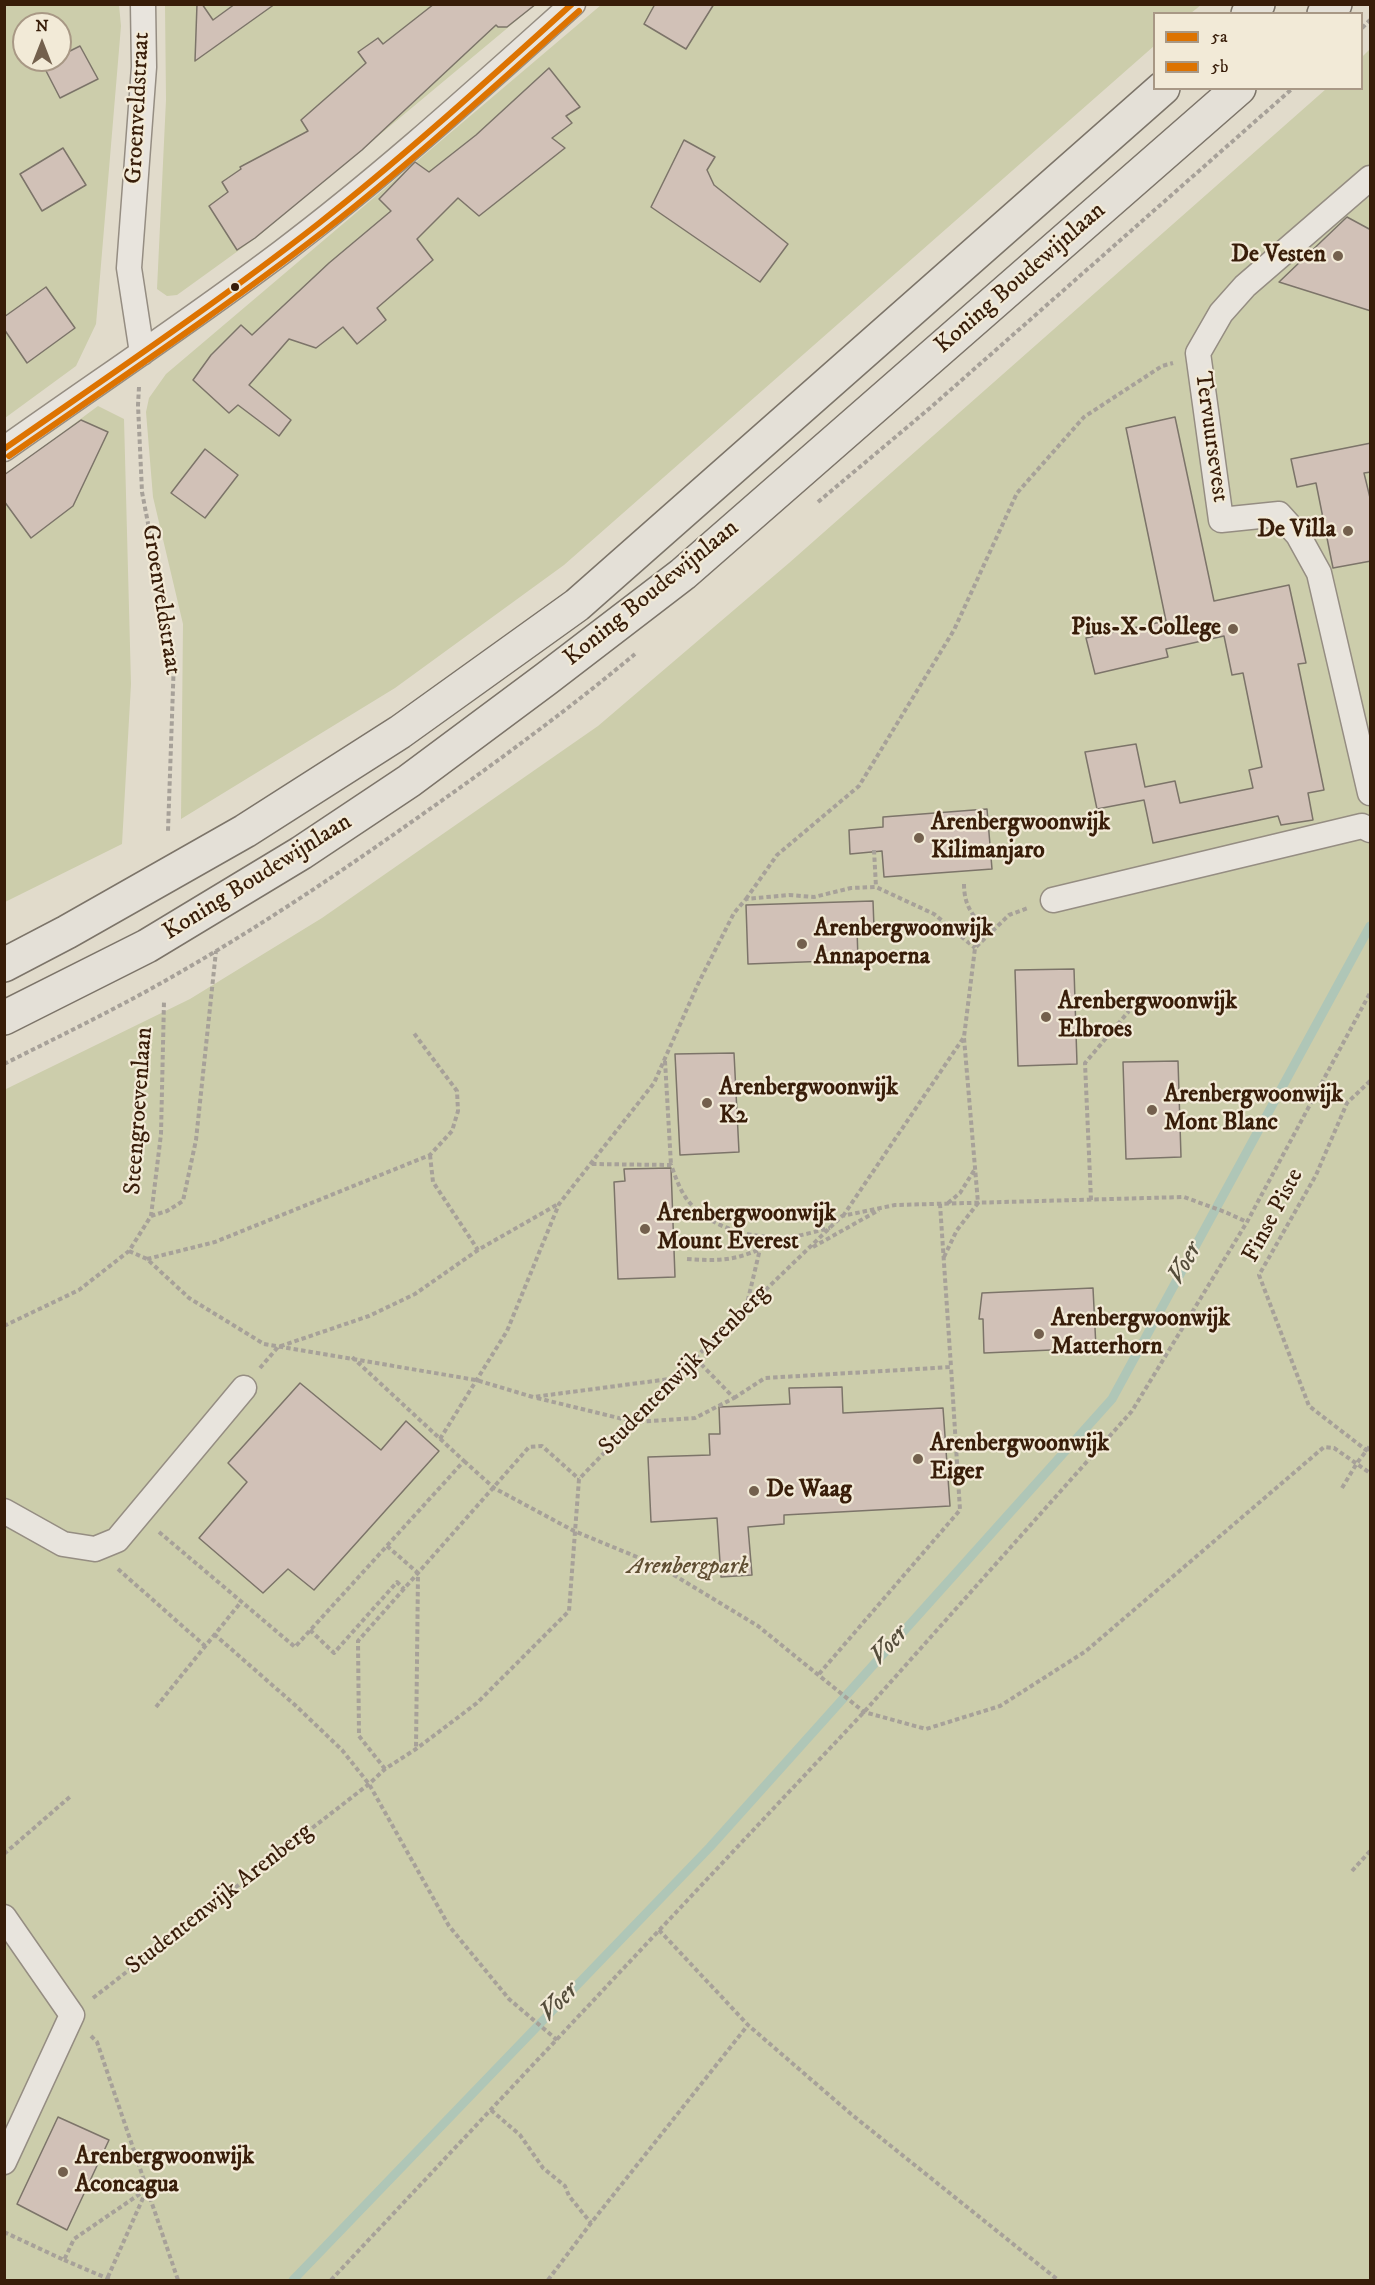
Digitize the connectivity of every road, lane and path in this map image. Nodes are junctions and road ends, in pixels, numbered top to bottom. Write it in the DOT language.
graph roads {
  1 [pos="144,4"];
  2 [pos="573,4"];
  3 [pos="1161,90"];
  4 [pos="1237,90"];
  5 [pos="1371,178"];
  6 [pos="142,353"];
  7 [pos="1198,353"];
  8 [pos="138,404"];
  9 [pos="4,449"];
  10 [pos="1371,793"];
  11 [pos="1368,823"];
  12 [pos="168,831"];
  13 [pos="874,850"];
  14 [pos="964,884"];
  15 [pos="876,887"];
  16 [pos="746,899"];
  17 [pos="1053,900"];
  18 [pos="990,933"];
  19 [pos="975,948"];
  20 [pos="4,965"];
  21 [pos="1371,993"];
  22 [pos="164,1001"];
  23 [pos="1130,1011"];
  24 [pos="4,1018"];
  25 [pos="413,1032"];
  26 [pos="964,1037"];
  27 [pos="665,1059"];
  28 [pos="4,1064"];
  29 [pos="1371,1081"];
  30 [pos="430,1155"];
  31 [pos="591,1164"];
  32 [pos="671,1165"];
  33 [pos="975,1169"];
  34 [pos="1092,1200"];
  35 [pos="940,1203"];
  36 [pos="948,1203"];
  37 [pos="978,1203"];
  38 [pos="559,1204"];
  39 [pos="883,1208"];
  40 [pos="151,1216"];
  41 [pos="842,1216"];
  42 [pos="1247,1222"];
  43 [pos="831,1228"];
  44 [pos="767,1237"];
  45 [pos="478,1250"];
  46 [pos="760,1250"];
  47 [pos="807,1250"];
  48 [pos="129,1251"];
  49 [pos="687,1258"];
  50 [pos="944,1258"];
  51 [pos="147,1259"];
  52 [pos="746,1308"];
  53 [pos="4,1326"];
  54 [pos="278,1347"];
  55 [pos="352,1357"];
  56 [pos="695,1358"];
  57 [pos="951,1367"];
  58 [pos="677,1378"];
  59 [pos="476,1380"];
  60 [pos="243,1388"];
  61 [pos="533,1397"];
  62 [pos="734,1398"];
  63 [pos="635,1422"];
  64 [pos="440,1439"];
  65 [pos="1369,1450"];
  66 [pos="464,1461"];
  67 [pos="1357,1463"];
  68 [pos="1371,1473"];
  69 [pos="579,1479"];
  70 [pos="494,1488"];
  71 [pos="1342,1488"];
  72 [pos="4,1511"];
  73 [pos="138,1514"];
  74 [pos="574,1532"];
  75 [pos="387,1546"];
  76 [pos="95,1549"];
  77 [pos="418,1573"];
  78 [pos="404,1589"];
  79 [pos="241,1602"];
  80 [pos="310,1630"];
  81 [pos="214,1634"];
  82 [pos="205,1646"];
  83 [pos="822,1676"];
  84 [pos="156,1707"];
  85 [pos="864,1712"];
  86 [pos="416,1749"];
  87 [pos="385,1769"];
  88 [pos="369,1784"];
  89 [pos="72,1795"];
  90 [pos="1371,1851"];
  91 [pos="4,1854"];
  92 [pos="1352,1870"];
  93 [pos="4,1917"];
  94 [pos="659,1930"];
  95 [pos="72,2015"];
  96 [pos="748,2025"];
  97 [pos="557,2040"];
  98 [pos="491,2110"];
  99 [pos="4,2162"];
  100 [pos="147,2189"];
  101 [pos="591,2223"];
  102 [pos="4,2232"];
  103 [pos="64,2260"];
  104 [pos="109,2280"];
  105 [pos="178,2280"];
  106 [pos="331,2280"];
  107 [pos="548,2280"];
  108 [pos="1058,2280"];
  1 -- 6 [label="street, Groenveldstraat"];
  2 -- 6 [label="street"];
  3 -- 20 [label="highway, Koning Boudewijnlaan"];
  4 -- 24 [label="highway, Koning Boudewijnlaan"];
  5 -- 7 [label="street, Tervuursevest"];
  6 -- 9 [label="street"];
  7 -- 10 [label="street, Tervuursevest"];
  7 -- 16 [label="path"];
  8 -- 12 [label="path, Groenveldstraat"];
  11 -- 17 [label="street"];
  13 -- 15 [label="path"];
  14 -- 18 [label="path"];
  15 -- 16 [label="path"];
  15 -- 19 [label="path"];
  16 -- 27 [label="path"];
  17 -- 18 [label="path"];
  18 -- 19 [label="path"];
  19 -- 26 [label="path, Studentenwijk Arenberg"];
  21 -- 42 [label="path"];
  22 -- 40 [label="path, Steengroevenlaan"];
  23 -- 34 [label="path"];
  25 -- 30 [label="path"];
  26 -- 33 [label="path"];
  26 -- 41 [label="path, Studentenwijk Arenberg"];
  27 -- 31 [label="path"];
  27 -- 32 [label="path"];
  28 -- 40 [label="path"];
  29 -- 65 [label="path, Finse Piste"];
  30 -- 45 [label="path"];
  30 -- 51 [label="path"];
  31 -- 32 [label="path"];
  31 -- 38 [label="path"];
  32 -- 44 [label="path"];
  33 -- 36 [label="path"];
  33 -- 37 [label="path"];
  34 -- 37 [label="path"];
  34 -- 42 [label="path"];
  35 -- 36 [label="path"];
  35 -- 39 [label="path"];
  35 -- 50 [label="path"];
  36 -- 37 [label="path"];
  37 -- 50 [label="path"];
  38 -- 45 [label="path"];
  38 -- 59 [label="path"];
  39 -- 41 [label="path"];
  39 -- 47 [label="path"];
  40 -- 48 [label="path, Steengroevenlaan"];
  41 -- 43 [label="path, Studentenwijk Arenberg"];
  42 -- 85 [label="path"];
  43 -- 44 [label="path"];
  43 -- 47 [label="path, Studentenwijk Arenberg"];
  44 -- 46 [label="path"];
  45 -- 54 [label="path"];
  46 -- 49 [label="path"];
  46 -- 52 [label="path"];
  47 -- 52 [label="path, Studentenwijk Arenberg"];
  48 -- 51 [label="path"];
  48 -- 53 [label="path, Steengroevenlaan"];
  50 -- 57 [label="path"];
  51 -- 54 [label="path"];
  52 -- 56 [label="path, Studentenwijk Arenberg"];
  54 -- 55 [label="path"];
  55 -- 59 [label="path"];
  55 -- 64 [label="path"];
  56 -- 58 [label="path, Studentenwijk Arenberg"];
  56 -- 62 [label="path"];
  57 -- 62 [label="path"];
  57 -- 83 [label="path"];
  58 -- 61 [label="path"];
  58 -- 63 [label="path, Studentenwijk Arenberg"];
  59 -- 61 [label="path"];
  59 -- 64 [label="path"];
  60 -- 73 [label="street"];
  61 -- 63 [label="path"];
  62 -- 63 [label="path"];
  63 -- 69 [label="path, Studentenwijk Arenberg"];
  64 -- 66 [label="path"];
  65 -- 67 [label="path"];
  66 -- 70 [label="path"];
  66 -- 75 [label="path"];
  67 -- 68 [label="path"];
  67 -- 71 [label="path"];
  67 -- 85 [label="path"];
  69 -- 70 [label="path"];
  69 -- 74 [label="path, Studentenwijk Arenberg"];
  70 -- 74 [label="path"];
  70 -- 77 [label="path"];
  72 -- 76 [label="street"];
  73 -- 76 [label="street"];
  73 -- 79 [label="path"];
  74 -- 83 [label="path"];
  74 -- 86 [label="path, Studentenwijk Arenberg"];
  75 -- 77 [label="path"];
  75 -- 80 [label="path"];
  76 -- 82 [label="path"];
  77 -- 78 [label="path"];
  77 -- 86 [label="path"];
  78 -- 80 [label="path"];
  78 -- 87 [label="path"];
  79 -- 80 [label="path"];
  79 -- 81 [label="path"];
  81 -- 82 [label="path"];
  81 -- 88 [label="path"];
  82 -- 84 [label="path"];
  83 -- 85 [label="path"];
  85 -- 94 [label="path"];
  86 -- 87 [label="path, Studentenwijk Arenberg"];
  87 -- 88 [label="path, Studentenwijk Arenberg"];
  88 -- 95 [label="path, Studentenwijk Arenberg"];
  88 -- 97 [label="path"];
  89 -- 91 [label="path"];
  90 -- 92 [label="path"];
  93 -- 95 [label="street"];
  94 -- 96 [label="path"];
  94 -- 97 [label="path"];
  95 -- 99 [label="street"];
  95 -- 100 [label="path"];
  96 -- 101 [label="path"];
  96 -- 108 [label="path"];
  97 -- 98 [label="path"];
  98 -- 101 [label="path"];
  98 -- 106 [label="path"];
  100 -- 103 [label="path"];
  100 -- 104 [label="path"];
  100 -- 105 [label="path"];
  101 -- 107 [label="path"];
  102 -- 103 [label="path"];
  103 -- 104 [label="path"];
}
